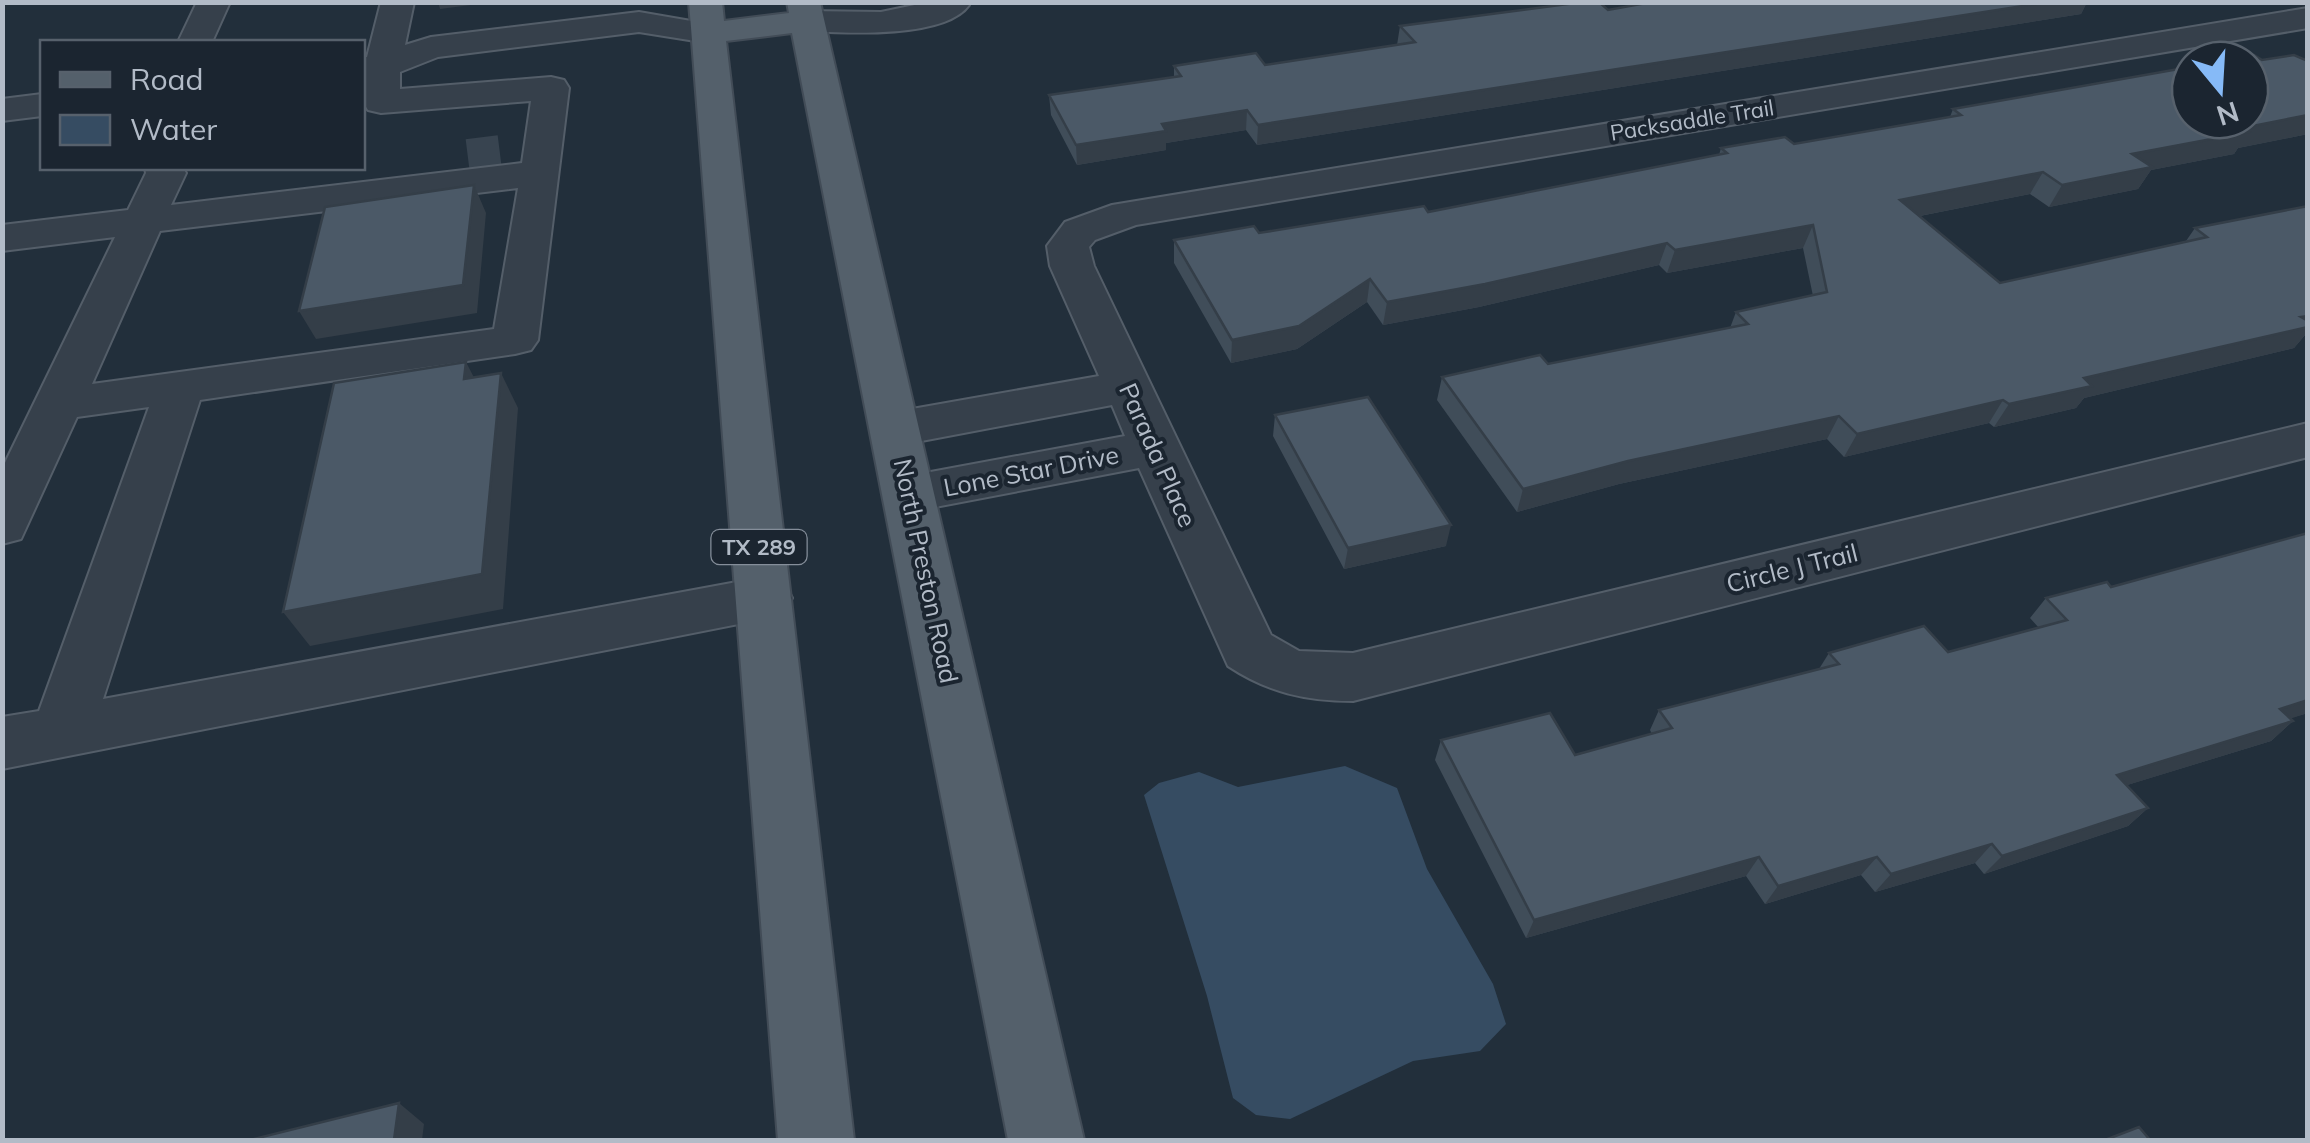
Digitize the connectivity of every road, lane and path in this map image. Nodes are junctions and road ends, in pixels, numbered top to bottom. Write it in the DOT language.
graph roads {
  1 [pos="214,2"];
  2 [pos="548,2"];
  3 [pos="908,2"];
  4 [pos="2172,2"];
  5 [pos="947,3"];
  6 [pos="805,12"];
  7 [pos="394,16"];
  8 [pos="707,18"];
  9 [pos="2308,18"];
  10 [pos="2226,31"];
  11 [pos="196,40"];
  12 [pos="2275,58"];
  13 [pos="372,85"];
  14 [pos="40,105"];
  15 [pos="2,110"];
  16 [pos="543,148"];
  17 [pos="365,169"];
  18 [pos="165,170"];
  19 [pos="355,170"];
  20 [pos="362,170"];
  21 [pos="365,170"];
  22 [pos="246,184"];
  23 [pos="144,220"];
  24 [pos="1080,230"];
  25 [pos="2,238"];
  26 [pos="1128,386"];
  27 [pos="180,388"];
  28 [pos="58,404"];
  29 [pos="895,429"];
  30 [pos="2308,440"];
  31 [pos="1154,448"];
  32 [pos="909,494"];
  33 [pos="2,524"];
  34 [pos="764,598"];
  35 [pos="1275,668"];
  36 [pos="62,732"];
  37 [pos="2,743"];
  38 [pos="816,1140"];
  39 [pos="1046,1140"];
  1 -- 11 [label="street"];
  2 -- 7 [label="street"];
  3 -- 6 [label="street"];
  4 -- 10 [label="street"];
  5 -- 6 [label="street"];
  6 -- 8 [label="main road"];
  6 -- 29 [label="main road, North Preston Road"];
  7 -- 13 [label="street"];
  8 -- 13 [label="street"];
  8 -- 34 [label="main road, TX 289"];
  9 -- 10 [label="street, Packsaddle Trail"];
  10 -- 12 [label="street"];
  10 -- 24 [label="street, Packsaddle Trail"];
  13 -- 16 [label="street"];
  14 -- 15 [label="street"];
  16 -- 17 [label="street"];
  16 -- 21 [label="street"];
  16 -- 27 [label="street"];
  18 -- 23 [label="street"];
  19 -- 22 [label="street"];
  20 -- 22 [label="street"];
  22 -- 23 [label="street"];
  23 -- 25 [label="street"];
  23 -- 28 [label="street"];
  24 -- 26 [label="street, Parada Place"];
  26 -- 29 [label="street"];
  26 -- 31 [label="street, Parada Place"];
  27 -- 28 [label="street"];
  27 -- 36 [label="street"];
  28 -- 33 [label="street"];
  29 -- 32 [label="main road, North Preston Road"];
  30 -- 35 [label="street, Circle J Trail"];
  31 -- 32 [label="street, Lone Star Drive"];
  31 -- 35 [label="street, Parada Place"];
  32 -- 39 [label="main road, North Preston Road"];
  34 -- 36 [label="street"];
  34 -- 38 [label="main road, TX 289"];
  36 -- 37 [label="street"];
}
